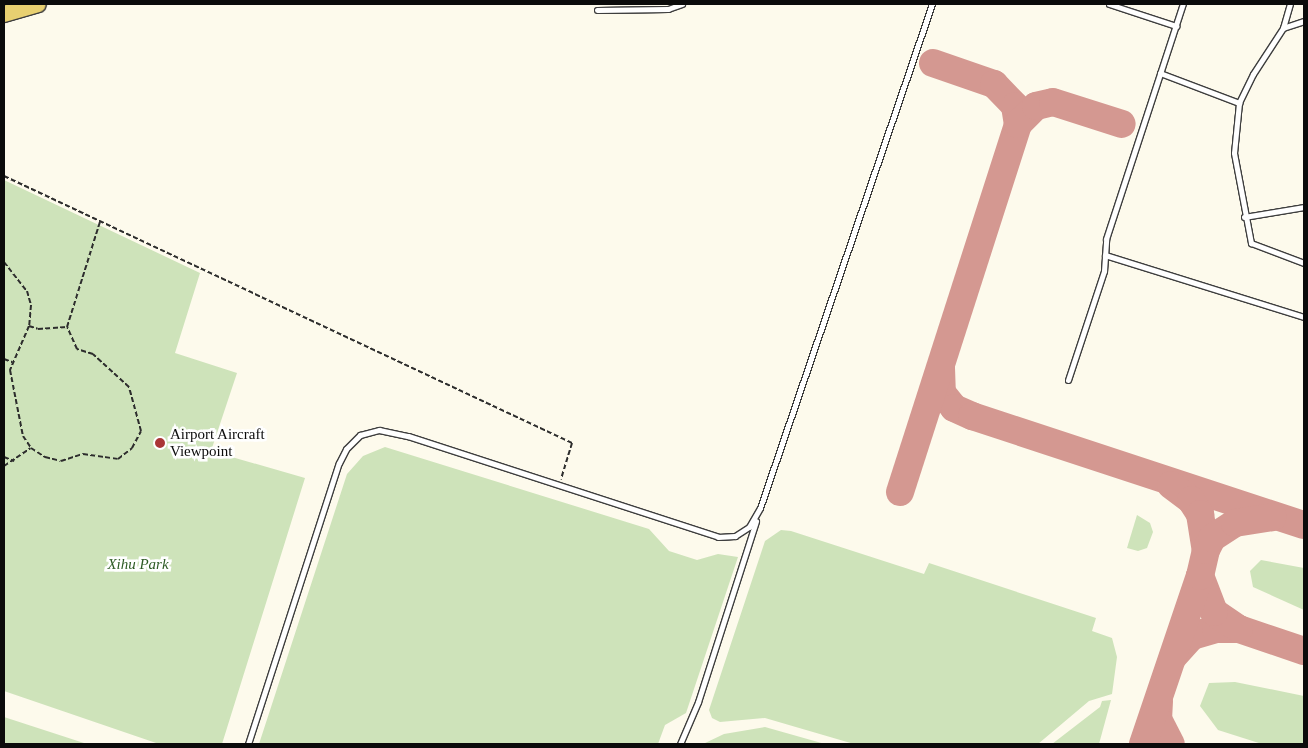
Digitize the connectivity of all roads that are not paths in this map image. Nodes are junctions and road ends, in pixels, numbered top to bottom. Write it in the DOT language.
graph roads {
  1 [pos="38,4"];
  2 [pos="682,4"];
  3 [pos="932,4"];
  4 [pos="1109,4"];
  5 [pos="1183,4"];
  6 [pos="1290,4"];
  7 [pos="597,10"];
  8 [pos="4,14"];
  9 [pos="1304,20"];
  10 [pos="1176,26"];
  11 [pos="1283,28"];
  12 [pos="1160,73"];
  13 [pos="1239,103"];
  14 [pos="1304,207"];
  15 [pos="1244,218"];
  16 [pos="1105,254"];
  17 [pos="1304,263"];
  18 [pos="1304,318"];
  19 [pos="1068,380"];
  20 [pos="760,508"];
  21 [pos="248,744"];
  22 [pos="680,744"];
  1 -- 8 [label="main road"];
  2 -- 7 [label="lane"];
  3 -- 20 [label="lane"];
  4 -- 10 [label="lane"];
  5 -- 10 [label="lane"];
  6 -- 11 [label="lane"];
  9 -- 11 [label="lane"];
  10 -- 12 [label="lane"];
  11 -- 13 [label="lane"];
  12 -- 13 [label="lane"];
  12 -- 16 [label="lane"];
  13 -- 15 [label="lane"];
  14 -- 15 [label="lane"];
  15 -- 17 [label="lane"];
  16 -- 18 [label="lane"];
  16 -- 19 [label="lane"];
  20 -- 21 [label="lane"];
  20 -- 22 [label="lane"];
}
